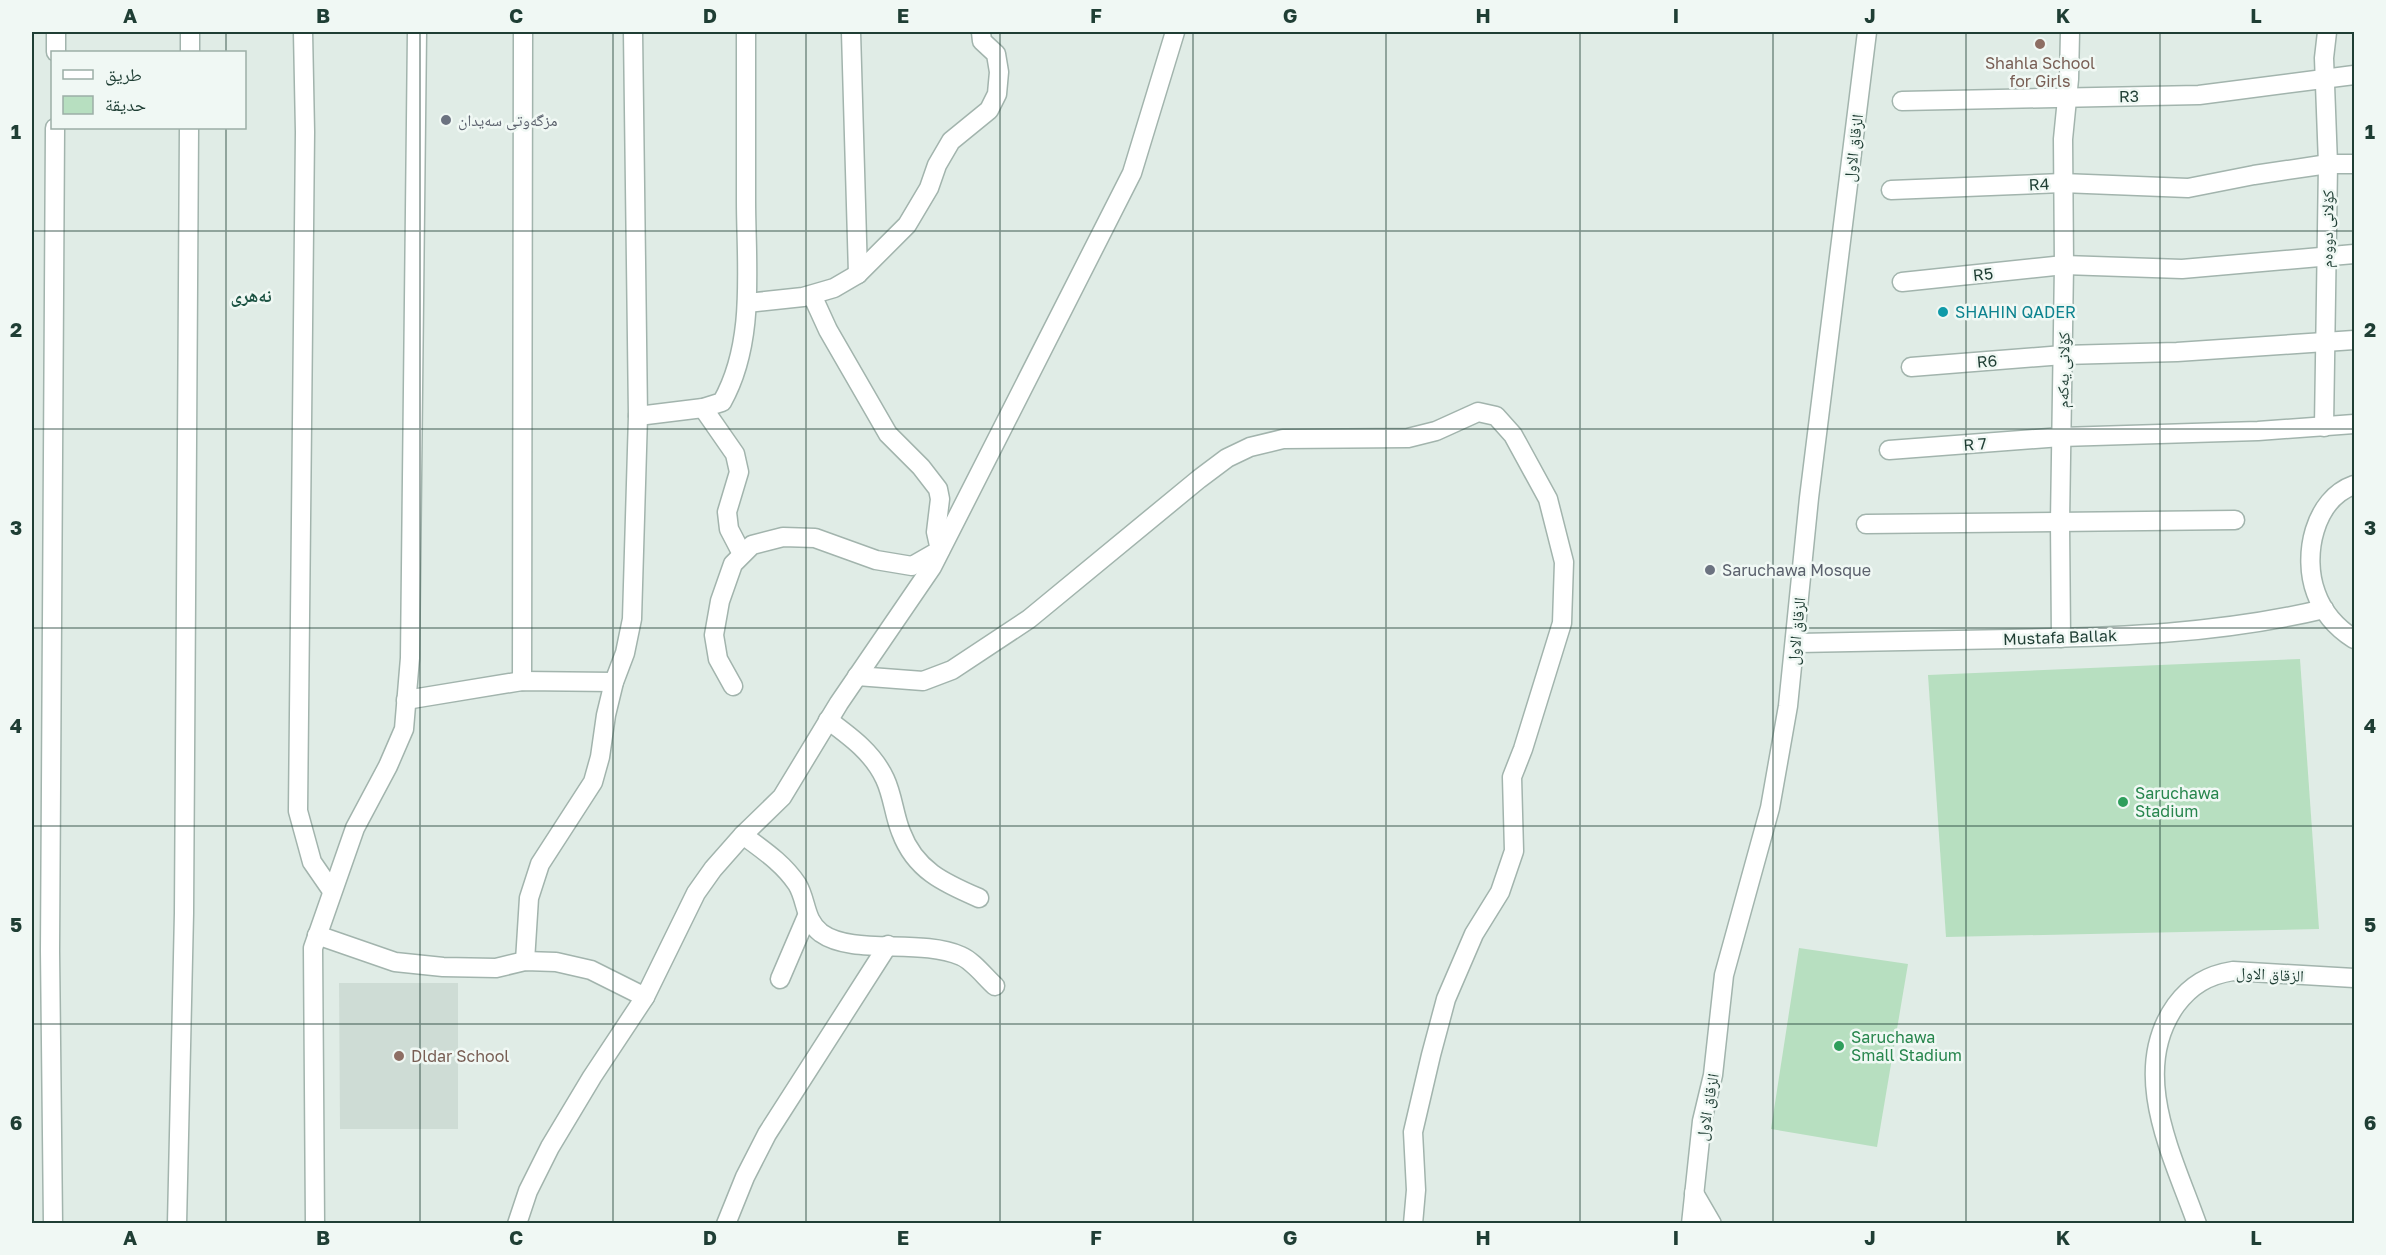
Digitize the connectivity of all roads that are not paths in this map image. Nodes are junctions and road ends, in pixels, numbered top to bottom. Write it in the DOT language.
graph roads {
  1 [pos="57,32"];
  2 [pos="190,32"];
  3 [pos="303,32"];
  4 [pos="417,32"];
  5 [pos="523,32"];
  6 [pos="633,32"];
  7 [pos="746,32"];
  8 [pos="851,32"];
  9 [pos="981,32"];
  10 [pos="1175,32"];
  11 [pos="1868,32"];
  12 [pos="2070,32"];
  13 [pos="2327,32"];
  14 [pos="56,51"];
  15 [pos="190,51"];
  16 [pos="2355,75"];
  17 [pos="2325,78"];
  18 [pos="2066,97"];
  19 [pos="1902,101"];
  20 [pos="56,129"];
  21 [pos="189,129"];
  22 [pos="2355,164"];
  23 [pos="2328,165"];
  24 [pos="2062,183"];
  25 [pos="1891,190"];
  26 [pos="2355,254"];
  27 [pos="2326,257"];
  28 [pos="2064,266"];
  29 [pos="858,274"];
  30 [pos="1902,282"];
  31 [pos="812,295"];
  32 [pos="747,303"];
  33 [pos="2355,340"];
  34 [pos="2325,341"];
  35 [pos="2063,355"];
  36 [pos="1911,368"];
  37 [pos="703,408"];
  38 [pos="638,416"];
  39 [pos="2355,424"];
  40 [pos="2324,427"];
  41 [pos="2061,437"];
  42 [pos="1889,450"];
  43 [pos="2355,485"];
  44 [pos="2235,520"];
  45 [pos="2060,522"];
  46 [pos="1866,524"];
  47 [pos="940,550"];
  48 [pos="742,554"];
  49 [pos="2324,609"];
  50 [pos="2061,638"];
  51 [pos="2355,639"];
  52 [pos="1795,643"];
  53 [pos="857,676"];
  54 [pos="522,681"];
  55 [pos="614,681"];
  56 [pos="733,686"];
  57 [pos="406,700"];
  58 [pos="828,720"];
  59 [pos="743,835"];
  60 [pos="333,891"];
  61 [pos="979,898"];
  62 [pos="807,916"];
  63 [pos="317,935"];
  64 [pos="888,945"];
  65 [pos="525,961"];
  66 [pos="2355,978"];
  67 [pos="780,979"];
  68 [pos="995,986"];
  69 [pos="645,998"];
  70 [pos="1694,1193"];
  71 [pos="53,1224"];
  72 [pos="177,1224"];
  73 [pos="315,1224"];
  74 [pos="517,1224"];
  75 [pos="726,1224"];
  76 [pos="1413,1224"];
  77 [pos="1691,1224"];
  78 [pos="1712,1224"];
  79 [pos="2197,1224"];
  1 -- 14 [label="street"];
  2 -- 15 [label="street"];
  3 -- 60 [label="street"];
  4 -- 57 [label="street"];
  5 -- 54 [label="street"];
  6 -- 38 [label="street"];
  7 -- 32 [label="street"];
  8 -- 29 [label="street"];
  9 -- 29 [label="street"];
  10 -- 47 [label="street"];
  11 -- 52 [label="street, الزقاق الاول"];
  12 -- 18 [label="street, کۆلانی یەکەم"];
  13 -- 17 [label="street, کۆلانی دووەم"];
  16 -- 17 [label="street, R3"];
  17 -- 18 [label="street, R3"];
  17 -- 23 [label="street, کۆلانی دووەم"];
  18 -- 19 [label="street, R3"];
  18 -- 24 [label="street, کۆلانی یەکەم"];
  20 -- 71 [label="street"];
  21 -- 72 [label="street"];
  22 -- 23 [label="street, R4"];
  23 -- 24 [label="street, R4"];
  23 -- 27 [label="street, کۆلانی دووەم"];
  24 -- 25 [label="street, R4"];
  24 -- 28 [label="street, کۆلانی یەکەم"];
  26 -- 27 [label="street, R5"];
  27 -- 28 [label="street, R5"];
  27 -- 34 [label="street, کۆلانی دووەم"];
  28 -- 30 [label="street, R5"];
  28 -- 35 [label="street, کۆلانی یەکەم"];
  29 -- 31 [label="street"];
  31 -- 32 [label="street"];
  31 -- 47 [label="street"];
  32 -- 37 [label="street"];
  33 -- 34 [label="street, R6"];
  34 -- 35 [label="street, R6"];
  34 -- 40 [label="street, کۆلانی دووەم"];
  35 -- 36 [label="street, R6"];
  35 -- 41 [label="street, کۆلانی یەکەم"];
  37 -- 38 [label="street"];
  37 -- 48 [label="street"];
  38 -- 55 [label="street"];
  39 -- 40 [label="street, R 7"];
  40 -- 41 [label="street, R 7"];
  41 -- 42 [label="street, R 7"];
  41 -- 45 [label="street, کۆلانی یەکەم"];
  43 -- 49 [label="street"];
  44 -- 45 [label="street"];
  45 -- 46 [label="street"];
  45 -- 50 [label="street, کۆلانی یەکەم"];
  47 -- 48 [label="street"];
  47 -- 53 [label="street"];
  48 -- 56 [label="street"];
  49 -- 50 [label="street, Mustafa Ballak"];
  49 -- 51 [label="street"];
  50 -- 52 [label="street, Mustafa Ballak"];
  52 -- 70 [label="street, الزقاق الاول"];
  53 -- 58 [label="street"];
  53 -- 76 [label="street"];
  54 -- 55 [label="street"];
  54 -- 57 [label="street"];
  55 -- 65 [label="street"];
  57 -- 60 [label="street"];
  58 -- 59 [label="street"];
  58 -- 61 [label="street"];
  59 -- 62 [label="street"];
  59 -- 69 [label="street"];
  60 -- 63 [label="street"];
  62 -- 64 [label="street"];
  62 -- 67 [label="street"];
  63 -- 65 [label="street"];
  63 -- 73 [label="street"];
  64 -- 68 [label="street"];
  64 -- 75 [label="street"];
  65 -- 69 [label="street"];
  66 -- 79 [label="street, الزقاق الاول"];
  69 -- 74 [label="street"];
  70 -- 77 [label="street, الزقاق الاول"];
  70 -- 78 [label="street"];
}
